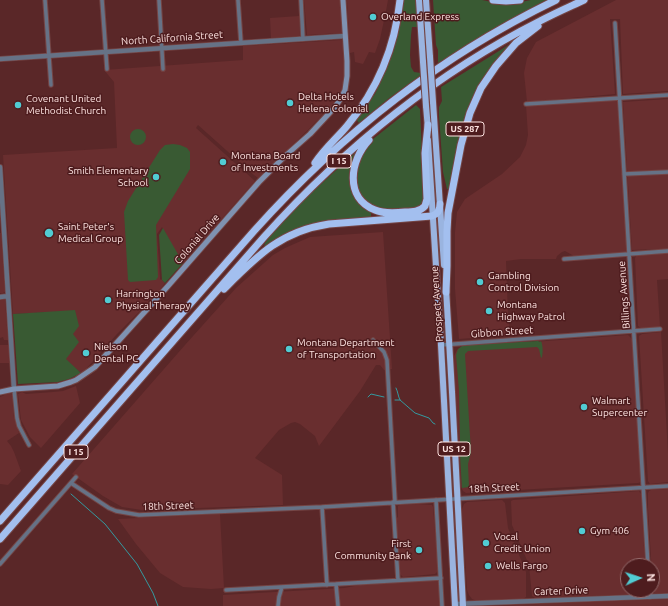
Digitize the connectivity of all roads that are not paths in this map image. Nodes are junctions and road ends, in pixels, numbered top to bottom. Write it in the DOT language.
graph roads {
  1 [pos="45,0"];
  2 [pos="102,0"];
  3 [pos="159,0"];
  4 [pos="238,0"];
  5 [pos="301,0"];
  6 [pos="343,0"];
  7 [pos="401,0"];
  8 [pos="419,0"];
  9 [pos="426,0"];
  10 [pos="494,0"];
  11 [pos="520,0"];
  12 [pos="556,0"];
  13 [pos="584,0"];
  14 [pos="568,7"];
  15 [pos="615,23"];
  16 [pos="345,36"];
  17 [pos="303,39"];
  18 [pos="241,43"];
  19 [pos="162,48"];
  20 [pos="106,52"];
  21 [pos="49,55"];
  22 [pos="0,59"];
  23 [pos="107,69"];
  24 [pos="163,69"];
  25 [pos="51,85"];
  26 [pos="668,95"];
  27 [pos="619,98"];
  28 [pos="526,104"];
  29 [pos="403,108"];
  30 [pos="428,125"];
  31 [pos="0,167"];
  32 [pos="310,172"];
  33 [pos="668,172"];
  34 [pos="624,174"];
  35 [pos="440,204"];
  36 [pos="433,215"];
  37 [pos="668,251"];
  38 [pos="629,253"];
  39 [pos="564,259"];
  40 [pos="446,292"];
  41 [pos="8,296"];
  42 [pos="0,297"];
  43 [pos="197,313"];
  44 [pos="660,330"];
  45 [pos="634,331"];
  46 [pos="373,340"];
  47 [pos="441,344"];
  48 [pos="449,344"];
  49 [pos="14,389"];
  50 [pos="0,392"];
  51 [pos="29,445"];
  52 [pos="76,477"];
  53 [pos="71,483"];
  54 [pos="668,486"];
  55 [pos="643,488"];
  56 [pos="457,498"];
  57 [pos="450,499"];
  58 [pos="436,500"];
  59 [pos="394,502"];
  60 [pos="322,507"];
  61 [pos="0,521"];
  62 [pos="0,539"];
  63 [pos="647,558"];
  64 [pos="0,564"];
  65 [pos="440,578"];
  66 [pos="398,580"];
  67 [pos="336,584"];
  68 [pos="327,585"];
  69 [pos="282,586"];
  70 [pos="226,590"];
  71 [pos="627,598"];
  72 [pos="455,605"];
  73 [pos="463,605"];
  74 [pos="278,606"];
  75 [pos="338,606"];
  76 [pos="442,606"];
  1 -- 21 [label="street"];
  2 -- 20 [label="street"];
  3 -- 19 [label="street"];
  4 -- 18 [label="street"];
  5 -- 17 [label="street"];
  6 -- 16 [label="main road, Colonial Drive"];
  7 -- 32 [label="highway"];
  8 -- 30 [label="highway, Prospect Avenue, bridge"];
  9 -- 35 [label="highway, Prospect Avenue, bridge"];
  10 -- 11 [label="highway"];
  12 -- 32 [label="highway, I 15"];
  13 -- 14 [label="highway, I 15"];
  14 -- 29 [label="highway, I 15"];
  14 -- 40 [label="highway, US 287"];
  15 -- 27 [label="street, Billings Avenue"];
  16 -- 17 [label="street, North California Street"];
  16 -- 49 [label="main road, Colonial Drive"];
  17 -- 18 [label="street, North California Street"];
  18 -- 19 [label="street, North California Street"];
  19 -- 20 [label="street, North California Street"];
  19 -- 24 [label="street"];
  20 -- 21 [label="street, North California Street"];
  20 -- 23 [label="street"];
  21 -- 22 [label="street, North California Street"];
  21 -- 25 [label="street"];
  26 -- 27 [label="street"];
  27 -- 28 [label="street"];
  27 -- 34 [label="street, Billings Avenue"];
  29 -- 30 [label="highway"];
  29 -- 43 [label="highway, I 15"];
  30 -- 36 [label="highway, Prospect Avenue / US 12"];
  31 -- 41 [label="street"];
  32 -- 61 [label="highway, I 15"];
  33 -- 34 [label="street"];
  34 -- 38 [label="street, Billings Avenue"];
  35 -- 36 [label="highway"];
  35 -- 40 [label="highway, Prospect Avenue / US 12"];
  36 -- 43 [label="highway"];
  36 -- 47 [label="highway, Prospect Avenue / US 12"];
  37 -- 38 [label="street"];
  38 -- 39 [label="street"];
  38 -- 45 [label="street, Billings Avenue"];
  40 -- 48 [label="highway, Prospect Avenue / US 12"];
  41 -- 42 [label="street"];
  41 -- 49 [label="street"];
  43 -- 62 [label="highway, I 15"];
  44 -- 45 [label="street, Gibbon Street"];
  45 -- 48 [label="street, Gibbon Street"];
  45 -- 55 [label="street, Billings Avenue"];
  46 -- 59 [label="street"];
  47 -- 48 [label="street, Gibbon Street"];
  47 -- 57 [label="highway, Prospect Avenue / US 12"];
  48 -- 56 [label="highway, Prospect Avenue / US 12"];
  49 -- 50 [label="main road, Colonial Drive"];
  49 -- 51 [label="street"];
  52 -- 53 [label="street"];
  53 -- 60 [label="street, 18th Street"];
  53 -- 64 [label="street"];
  54 -- 55 [label="street, 18th Street"];
  55 -- 56 [label="street, 18th Street"];
  55 -- 63 [label="street, Billings Avenue"];
  56 -- 57 [label="street, 18th Street"];
  56 -- 73 [label="highway, Prospect Avenue / US 12"];
  57 -- 58 [label="street, 18th Street"];
  57 -- 72 [label="highway, Prospect Avenue / US 12"];
  58 -- 59 [label="street, 18th Street"];
  58 -- 65 [label="street"];
  59 -- 60 [label="street, 18th Street"];
  59 -- 66 [label="street"];
  60 -- 68 [label="street"];
  65 -- 66 [label="street"];
  65 -- 76 [label="street"];
  66 -- 67 [label="street"];
  67 -- 68 [label="street"];
  67 -- 75 [label="street"];
  68 -- 69 [label="street"];
  69 -- 70 [label="street"];
  69 -- 74 [label="street"];
  71 -- 73 [label="street, Carter Drive"];
  72 -- 73 [label="street, Carter Drive"];
}
